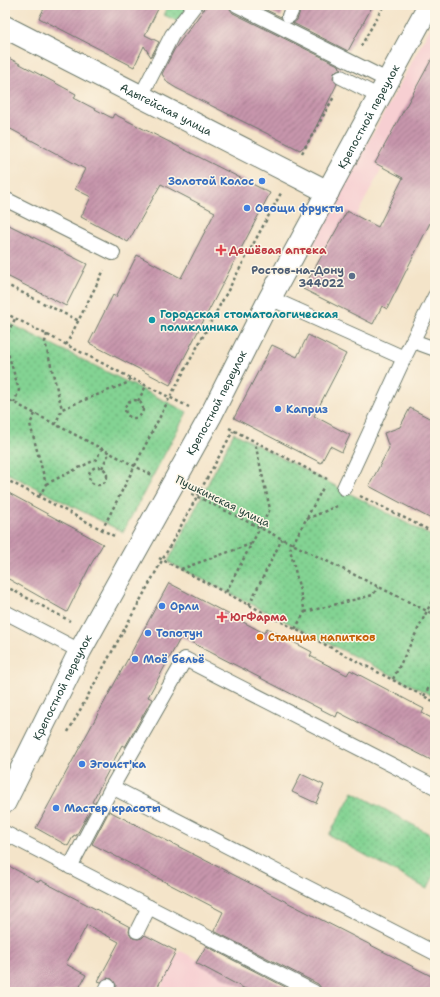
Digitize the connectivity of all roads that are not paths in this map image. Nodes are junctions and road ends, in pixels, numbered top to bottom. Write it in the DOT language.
graph roads {
  1 [pos="195,5"];
  2 [pos="237,5"];
  3 [pos="430,5"];
  4 [pos="5,27"];
  5 [pos="342,78"];
  6 [pos="384,89"];
  7 [pos="141,96"];
  8 [pos="328,192"];
  9 [pos="5,199"];
  10 [pos="113,253"];
  11 [pos="435,296"];
  12 [pos="270,298"];
  13 [pos="413,341"];
  14 [pos="435,349"];
  15 [pos="404,358"];
  16 [pos="344,488"];
  17 [pos="5,612"];
  18 [pos="80,651"];
  19 [pos="112,787"];
  20 [pos="435,787"];
  21 [pos="5,802"];
  22 [pos="5,833"];
  23 [pos="70,867"];
  24 [pos="149,907"];
  25 [pos="137,931"];
  26 [pos="435,953"];
  27 [pos="314,992"];
  1 -- 7 [label="lane"];
  2 -- 6 [label="lane"];
  3 -- 6 [label="street, Крепостной переулок"];
  4 -- 7 [label="street, Адыгейская улица"];
  5 -- 6 [label="lane"];
  6 -- 8 [label="street, Крепостной переулок"];
  7 -- 8 [label="street, Адыгейская улица"];
  8 -- 12 [label="street, Крепостной переулок"];
  9 -- 10 [label="lane"];
  11 -- 13 [label="lane"];
  12 -- 15 [label="lane"];
  12 -- 18 [label="street, Крепостной переулок"];
  13 -- 14 [label="lane"];
  13 -- 15 [label="lane"];
  15 -- 16 [label="lane"];
  17 -- 18 [label="lane"];
  18 -- 21 [label="street, Крепостной переулок"];
  19 -- 20 [label="lane"];
  19 -- 23 [label="lane"];
  19 -- 26 [label="lane"];
  22 -- 23 [label="lane"];
  23 -- 24 [label="lane"];
  24 -- 25 [label="lane"];
  24 -- 27 [label="lane"];
}
